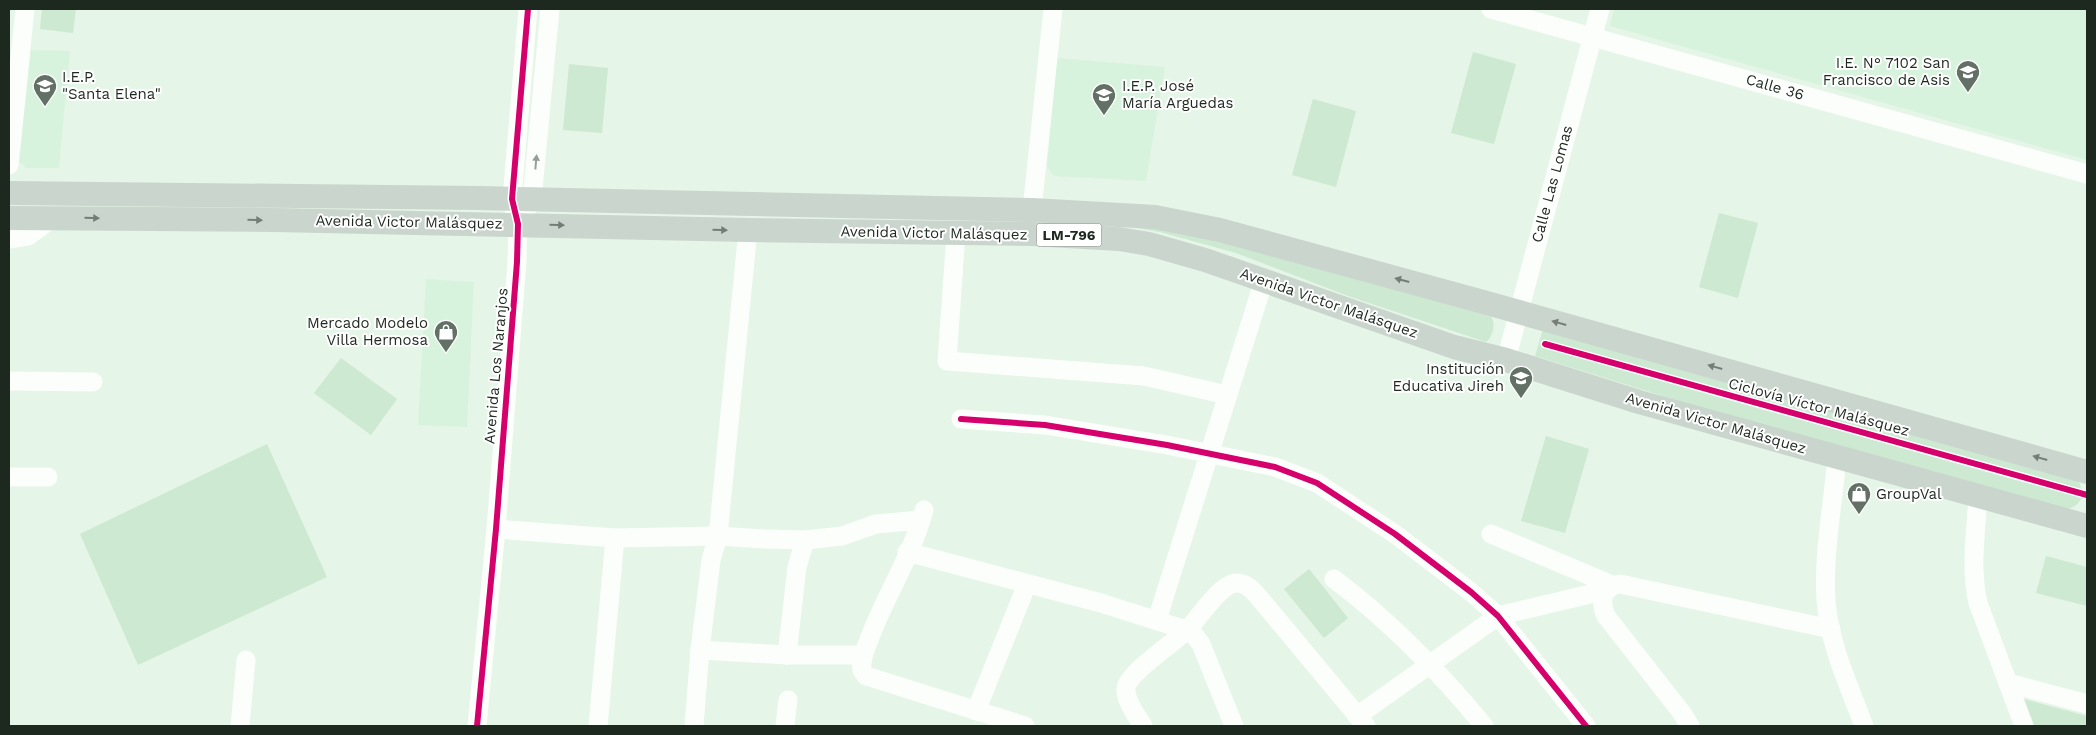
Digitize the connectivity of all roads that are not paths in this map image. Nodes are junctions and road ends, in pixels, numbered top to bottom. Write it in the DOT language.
graph roads {
  1 [pos="25,9"];
  2 [pos="528,9"];
  3 [pos="550,9"];
  4 [pos="1052,9"];
  5 [pos="1490,9"];
  6 [pos="1600,9"];
  7 [pos="1592,36"];
  8 [pos="9,165"];
  9 [pos="2087,174"];
  10 [pos="9,193"];
  11 [pos="522,200"];
  12 [pos="1032,210"];
  13 [pos="9,218"];
  14 [pos="53,218"];
  15 [pos="518,224"];
  16 [pos="748,230"];
  17 [pos="956,234"];
  18 [pos="9,239"];
  19 [pos="1264,280"];
  20 [pos="1518,311"];
  21 [pos="1506,360"];
  22 [pos="9,381"];
  23 [pos="94,382"];
  24 [pos="1227,395"];
  25 [pos="961,419"];
  26 [pos="1211,453"];
  27 [pos="1837,457"];
  28 [pos="2087,472"];
  29 [pos="48,477"];
  30 [pos="9,478"];
  31 [pos="1978,496"];
  32 [pos="2087,526"];
  33 [pos="496,530"];
  34 [pos="1491,534"];
  35 [pos="718,536"];
  36 [pos="615,538"];
  37 [pos="805,540"];
  38 [pos="908,552"];
  39 [pos="1334,579"];
  40 [pos="1027,584"];
  41 [pos="1610,587"];
  42 [pos="1498,616"];
  43 [pos="1156,620"];
  44 [pos="1831,629"];
  45 [pos="1186,630"];
  46 [pos="700,650"];
  47 [pos="787,654"];
  48 [pos="863,655"];
  49 [pos="246,660"];
  50 [pos="1430,663"];
  51 [pos="2008,683"];
  52 [pos="788,700"];
  53 [pos="2087,704"];
  54 [pos="976,711"];
  55 [pos="1361,721"];
  56 [pos="240,726"];
  57 [pos="477,726"];
  58 [pos="598,726"];
  59 [pos="694,726"];
  60 [pos="785,726"];
  61 [pos="1024,726"];
  62 [pos="1143,726"];
  63 [pos="1234,726"];
  64 [pos="1484,726"];
  65 [pos="1586,726"];
  66 [pos="1690,726"];
  67 [pos="1864,726"];
  68 [pos="2024,726"];
  1 -- 8 [label="street"];
  2 -- 11 [label="street, Avenida Los Naranjos"];
  11 -- 3 [label="street, Avenida Los Naranjos, one-way"];
  4 -- 12 [label="street"];
  5 -- 7 [label="street, Calle 36"];
  6 -- 7 [label="street, Calle Las Lomas"];
  7 -- 9 [label="street, Calle 36"];
  7 -- 20 [label="street, Calle Las Lomas"];
  10 -- 11 [label="main road, Avenida Victor Malásquez / LM-796"];
  11 -- 12 [label="main road, Avenida Victor Malásquez / LM-796"];
  11 -- 15 [label="street, Avenida Los Naranjos"];
  20 -- 12 [label="main road, Avenida Victor Malásquez / LM-796, one-way"];
  13 -- 14 [label="main road, Avenida Victor Malásquez / LM-796"];
  14 -- 15 [label="main road, Avenida Victor Malásquez / LM-796, one-way"];
  14 -- 18 [label="street"];
  15 -- 16 [label="main road, Avenida Victor Malásquez / LM-796, one-way"];
  15 -- 33 [label="street, Avenida Los Naranjos"];
  16 -- 17 [label="main road, Avenida Victor Malásquez / LM-796"];
  16 -- 35 [label="street"];
  17 -- 19 [label="main road, Avenida Victor Malásquez / LM-796"];
  17 -- 24 [label="street"];
  19 -- 21 [label="main road, Avenida Victor Malásquez / LM-796"];
  19 -- 24 [label="street"];
  20 -- 21 [label="street, Calle Las Lomas"];
  28 -- 20 [label="main road, Avenida Victor Malásquez / LM-796, one-way"];
  21 -- 27 [label="main road, Avenida Victor Malásquez / LM-796"];
  22 -- 23 [label="street"];
  24 -- 26 [label="street"];
  25 -- 26 [label="street"];
  26 -- 42 [label="street"];
  26 -- 43 [label="street"];
  27 -- 31 [label="main road, Avenida Victor Malásquez / LM-796"];
  27 -- 44 [label="street"];
  29 -- 30 [label="street"];
  31 -- 32 [label="main road, Avenida Victor Malásquez / LM-796"];
  31 -- 51 [label="street"];
  33 -- 36 [label="street"];
  33 -- 57 [label="street, Avenida Los Naranjos"];
  34 -- 41 [label="street"];
  35 -- 36 [label="street"];
  35 -- 37 [label="street"];
  35 -- 46 [label="street"];
  36 -- 58 [label="street"];
  37 -- 38 [label="street"];
  37 -- 47 [label="street"];
  38 -- 40 [label="street"];
  38 -- 48 [label="street"];
  39 -- 50 [label="street"];
  40 -- 43 [label="street"];
  40 -- 54 [label="street"];
  41 -- 42 [label="street"];
  41 -- 44 [label="street"];
  41 -- 66 [label="street"];
  42 -- 50 [label="street"];
  42 -- 65 [label="street"];
  43 -- 45 [label="street"];
  44 -- 67 [label="street"];
  45 -- 55 [label="street"];
  45 -- 62 [label="street"];
  45 -- 63 [label="street"];
  46 -- 47 [label="street"];
  46 -- 59 [label="street"];
  47 -- 48 [label="street"];
  48 -- 54 [label="street"];
  49 -- 56 [label="street"];
  50 -- 55 [label="street"];
  50 -- 64 [label="street"];
  51 -- 53 [label="street"];
  51 -- 68 [label="street"];
  52 -- 60 [label="street"];
  54 -- 61 [label="street"];
}
